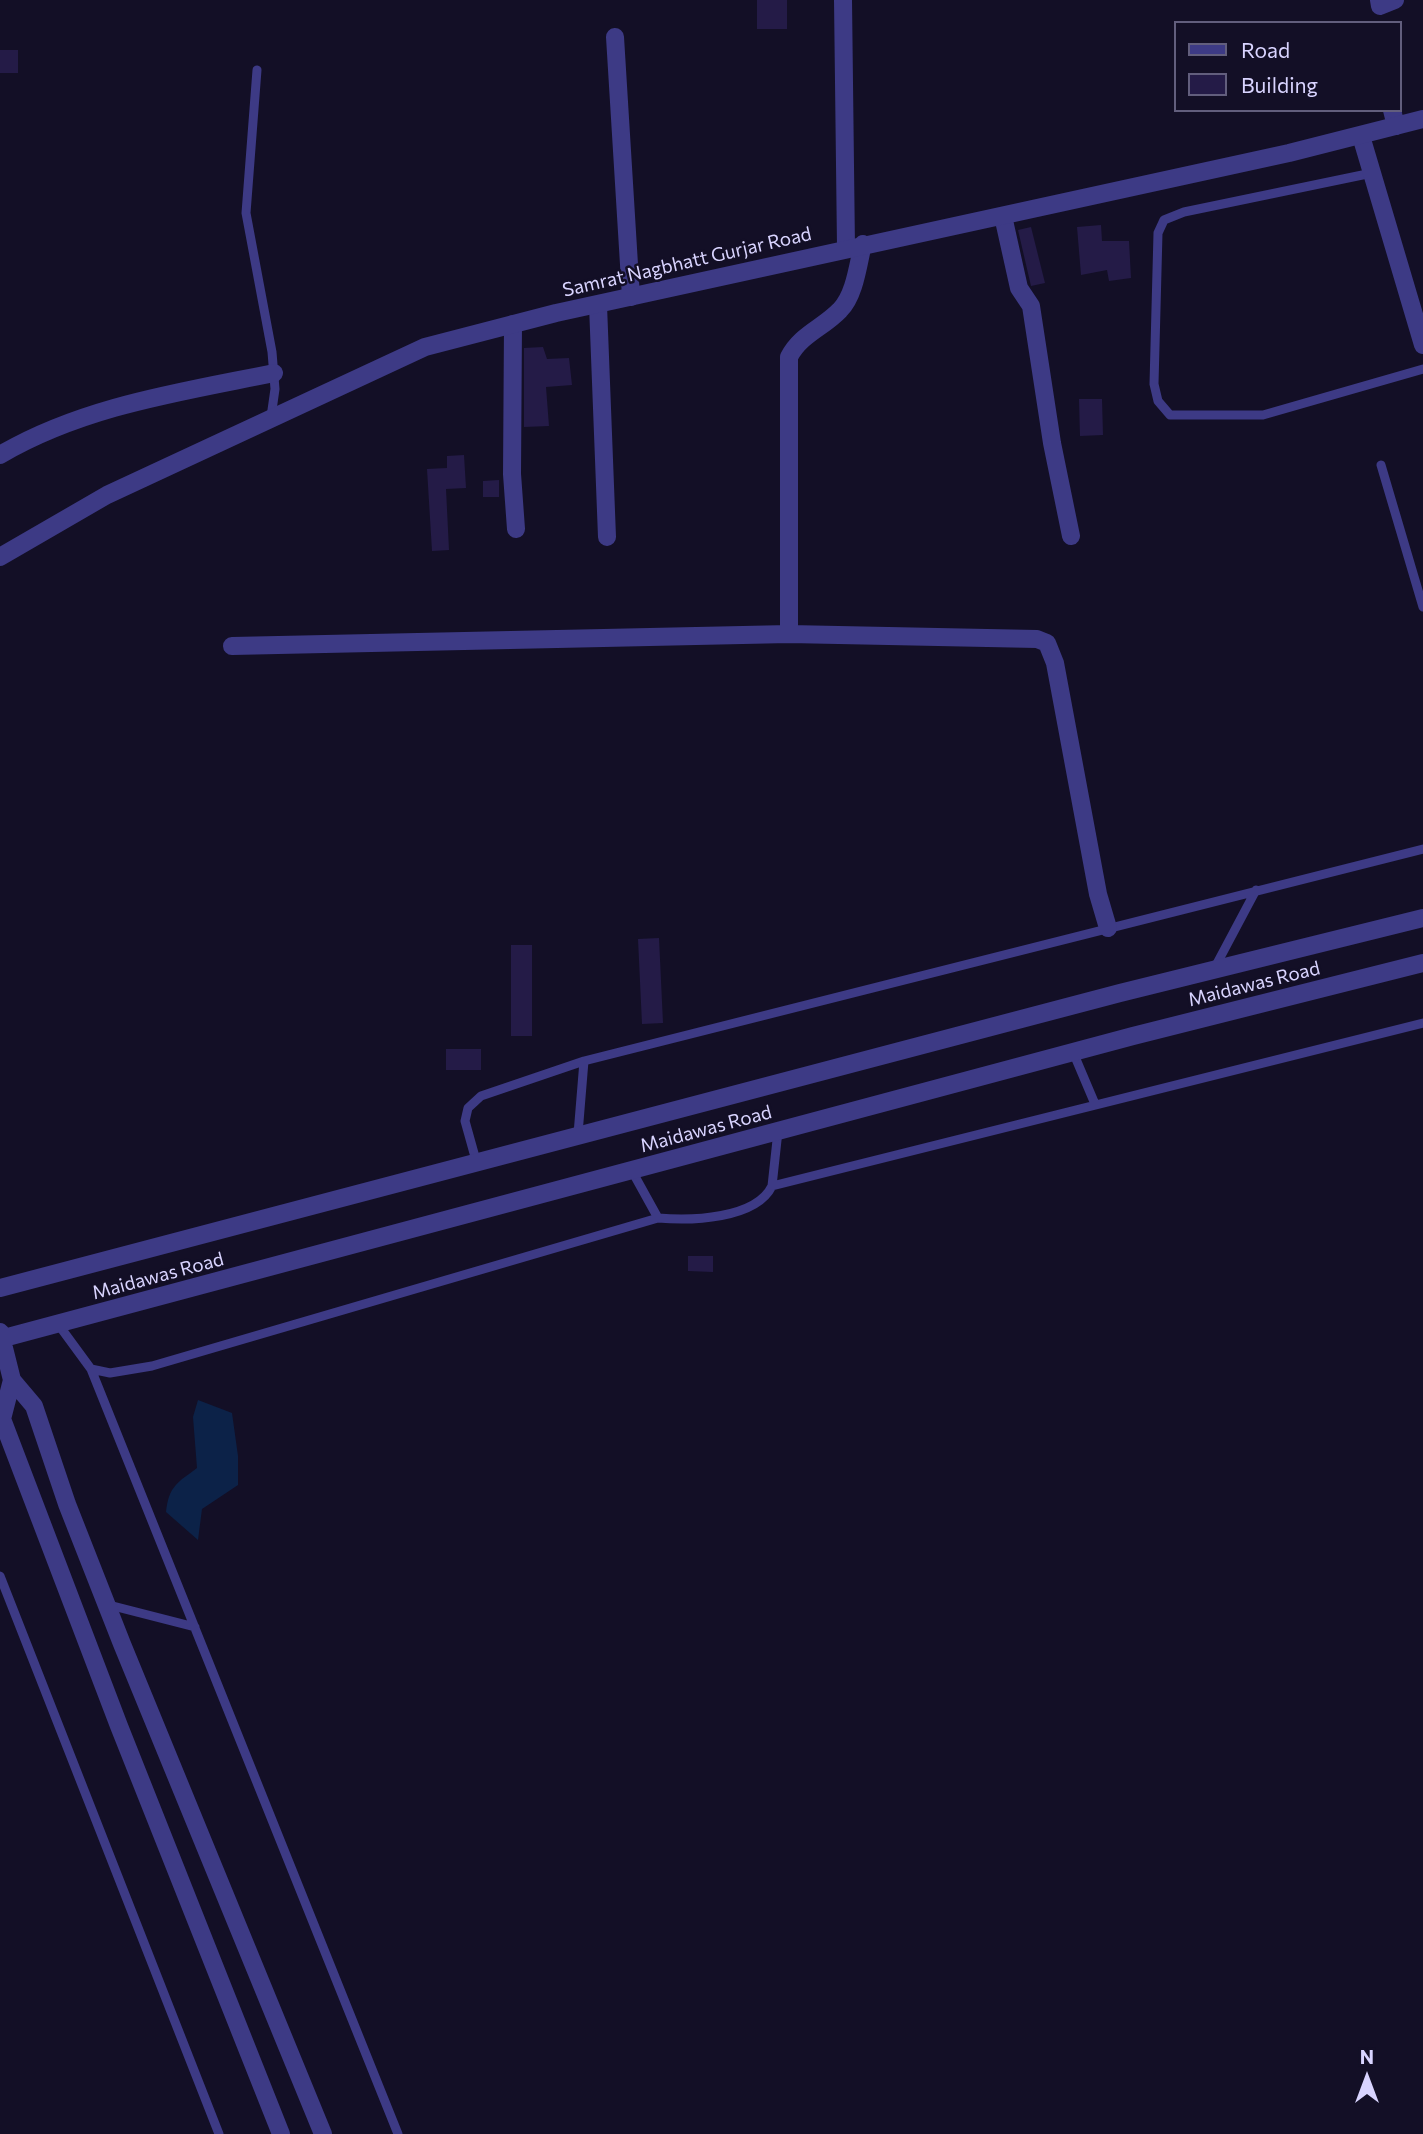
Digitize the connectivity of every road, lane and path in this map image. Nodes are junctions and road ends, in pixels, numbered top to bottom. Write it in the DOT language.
graph roads {
  1 [pos="844,0"];
  2 [pos="615,37"];
  3 [pos="257,70"];
  4 [pos="1394,118"];
  5 [pos="1423,119"];
  6 [pos="1361,136"];
  7 [pos="1372,173"];
  8 [pos="1003,216"];
  9 [pos="855,245"];
  10 [pos="631,297"];
  11 [pos="598,305"];
  12 [pos="513,324"];
  13 [pos="1423,345"];
  14 [pos="1423,369"];
  15 [pos="274,373"];
  16 [pos="271,419"];
  17 [pos="0,455"];
  18 [pos="1381,465"];
  19 [pos="516,529"];
  20 [pos="1071,536"];
  21 [pos="607,537"];
  22 [pos="0,557"];
  23 [pos="1423,607"];
  24 [pos="789,634"];
  25 [pos="232,646"];
  26 [pos="1423,849"];
  27 [pos="1256,890"];
  28 [pos="1423,918"];
  29 [pos="1108,928"];
  30 [pos="1423,963"];
  31 [pos="1213,970"];
  32 [pos="1423,1023"];
  33 [pos="1073,1052"];
  34 [pos="584,1061"];
  35 [pos="1095,1104"];
  36 [pos="778,1131"];
  37 [pos="578,1135"];
  38 [pos="477,1164"];
  39 [pos="632,1171"];
  40 [pos="772,1186"];
  41 [pos="658,1218"];
  42 [pos="0,1288"];
  43 [pos="58,1324"];
  44 [pos="1,1337"];
  45 [pos="92,1370"];
  46 [pos="12,1380"];
  47 [pos="0,1576"];
  48 [pos="106,1605"];
  49 [pos="195,1627"];
  50 [pos="219,2134"];
  51 [pos="281,2134"];
  52 [pos="323,2134"];
  53 [pos="398,2134"];
  1 -- 9 [label="street"];
  2 -- 10 [label="street"];
  3 -- 15 [label="lane"];
  4 -- 5 [label="street, Samrat Nagbhatt Gurjar Road"];
  4 -- 6 [label="street, Samrat Nagbhatt Gurjar Road"];
  6 -- 7 [label="street"];
  6 -- 8 [label="street, Samrat Nagbhatt Gurjar Road"];
  7 -- 13 [label="street"];
  7 -- 14 [label="lane"];
  8 -- 9 [label="street, Samrat Nagbhatt Gurjar Road"];
  8 -- 20 [label="street"];
  9 -- 10 [label="street, Samrat Nagbhatt Gurjar Road"];
  9 -- 24 [label="street"];
  10 -- 11 [label="street, Samrat Nagbhatt Gurjar Road"];
  11 -- 12 [label="street, Samrat Nagbhatt Gurjar Road"];
  11 -- 21 [label="street"];
  12 -- 16 [label="street, Samrat Nagbhatt Gurjar Road"];
  12 -- 19 [label="street"];
  15 -- 16 [label="lane"];
  15 -- 17 [label="street"];
  16 -- 22 [label="street, Samrat Nagbhatt Gurjar Road"];
  18 -- 23 [label="lane"];
  24 -- 25 [label="street"];
  24 -- 29 [label="street"];
  26 -- 27 [label="lane"];
  27 -- 29 [label="lane"];
  27 -- 31 [label="lane"];
  28 -- 31 [label="street, Maidawas Road"];
  29 -- 34 [label="lane"];
  30 -- 33 [label="street, Maidawas Road"];
  31 -- 37 [label="street, Maidawas Road"];
  32 -- 35 [label="lane"];
  33 -- 35 [label="lane"];
  33 -- 36 [label="street, Maidawas Road"];
  34 -- 37 [label="lane"];
  34 -- 38 [label="lane"];
  35 -- 40 [label="lane"];
  36 -- 39 [label="street, Maidawas Road"];
  36 -- 40 [label="lane"];
  37 -- 38 [label="street, Maidawas Road"];
  38 -- 42 [label="street, Maidawas Road"];
  39 -- 41 [label="lane"];
  39 -- 43 [label="street, Maidawas Road"];
  40 -- 41 [label="lane"];
  41 -- 45 [label="lane"];
  43 -- 44 [label="street, Maidawas Road"];
  43 -- 45 [label="lane"];
  44 -- 46 [label="street"];
  45 -- 49 [label="lane"];
  46 -- 48 [label="street"];
  46 -- 51 [label="street"];
  47 -- 50 [label="lane"];
  48 -- 49 [label="lane"];
  48 -- 52 [label="street"];
  49 -- 53 [label="lane"];
}
